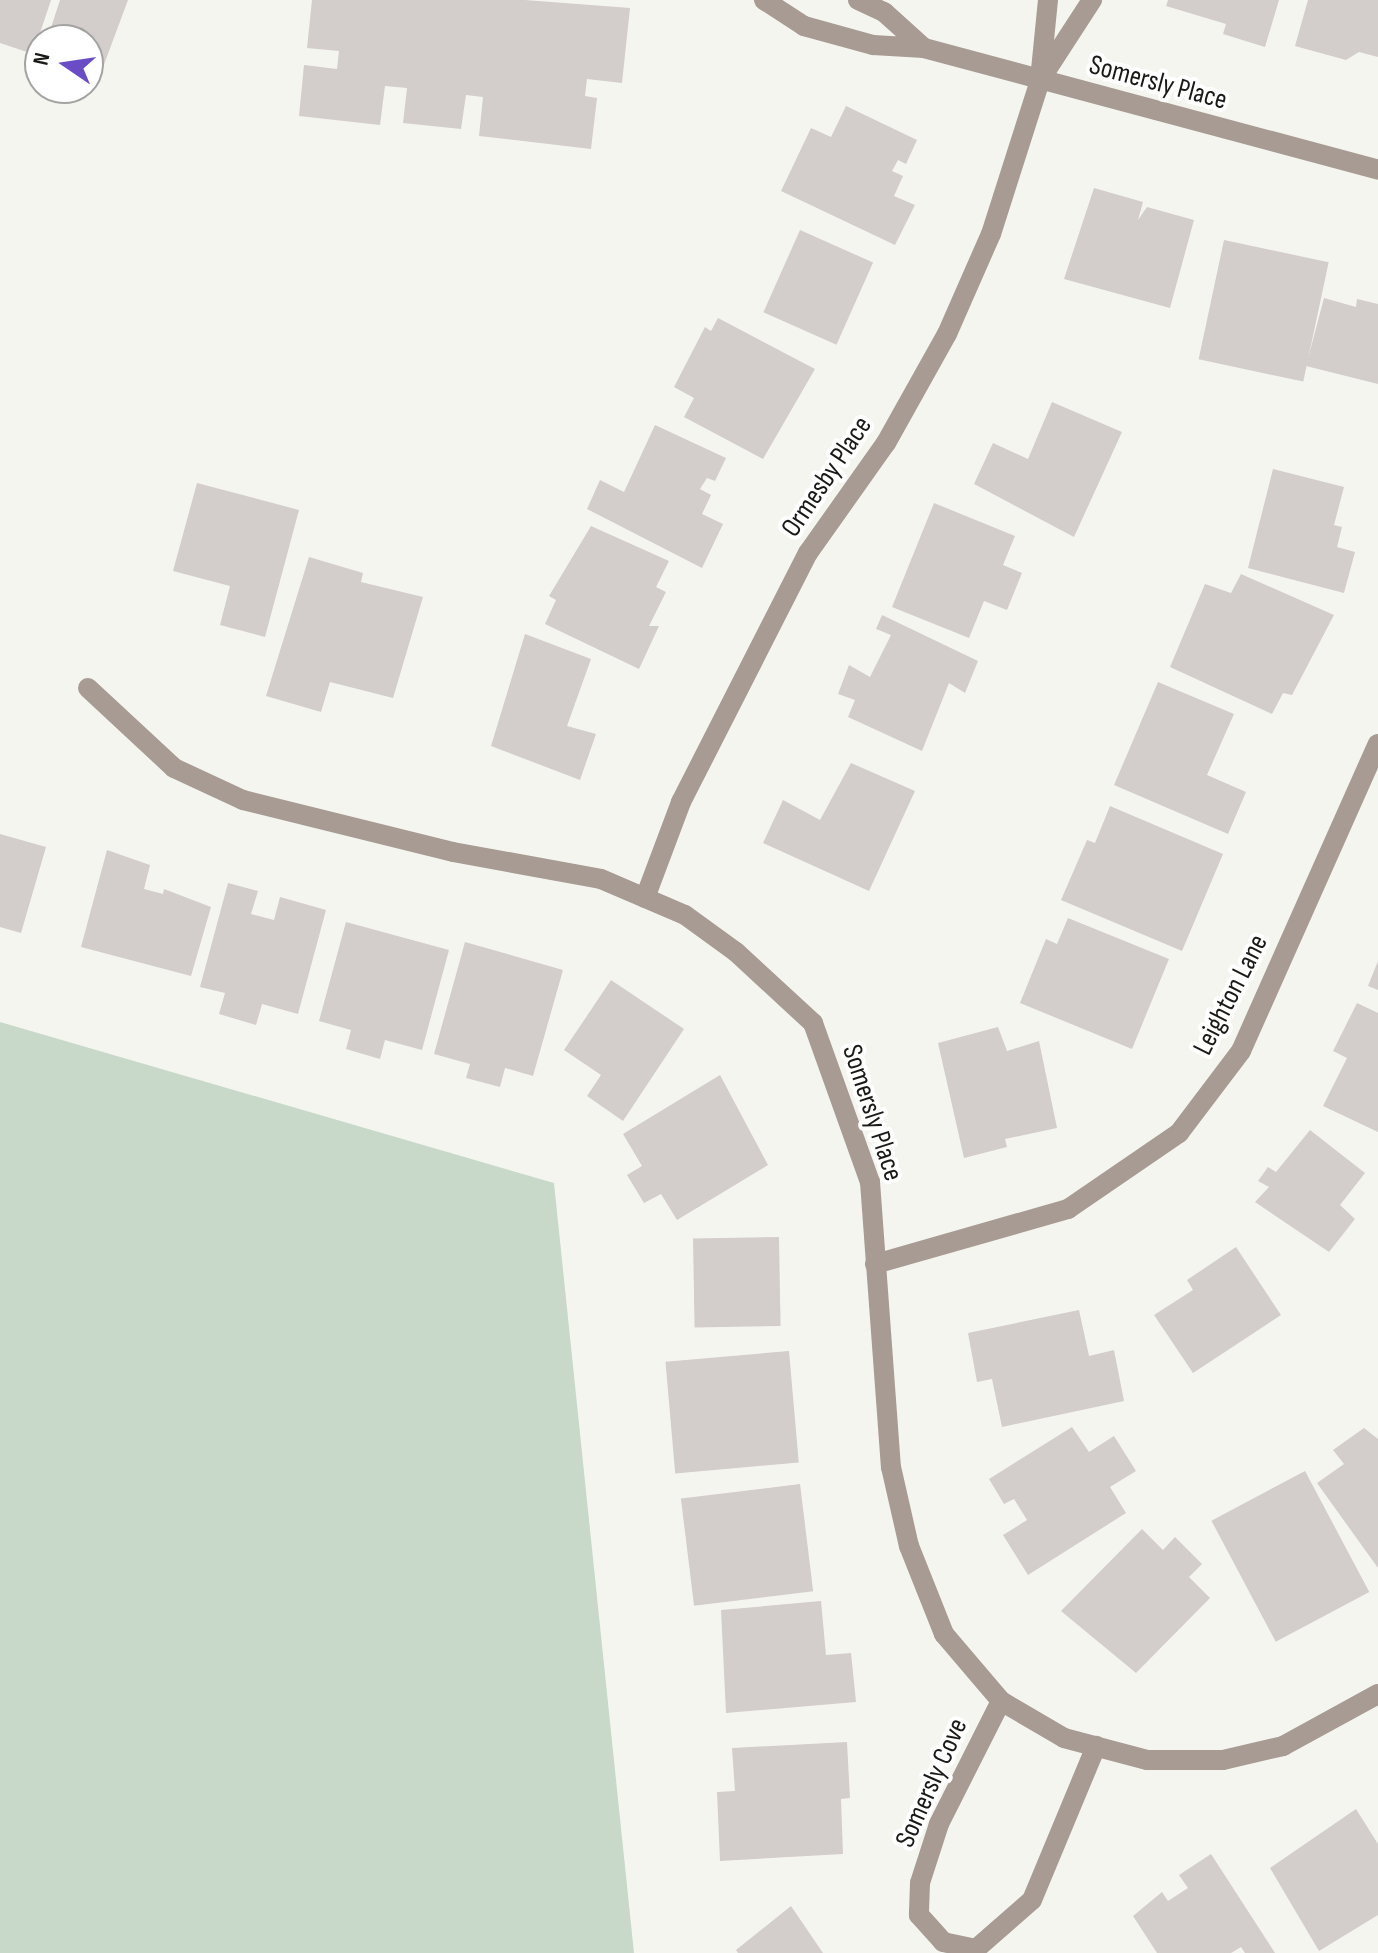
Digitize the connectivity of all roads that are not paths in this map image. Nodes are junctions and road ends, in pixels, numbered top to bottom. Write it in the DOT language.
graph roads {
  1 [pos="764,0"];
  2 [pos="858,0"];
  3 [pos="1048,0"];
  4 [pos="1092,0"];
  5 [pos="924,48"];
  6 [pos="1040,80"];
  7 [pos="1378,170"];
  8 [pos="88,688"];
  9 [pos="1378,744"];
  10 [pos="645,898"];
  11 [pos="875,1264"];
  12 [pos="1378,1694"];
  13 [pos="1001,1701"];
  14 [pos="1096,1746"];
  1 -- 5 [label="street, Somersly Place"];
  2 -- 5 [label="street, Somersly Place"];
  3 -- 6 [label="street, Ormesby Place"];
  4 -- 6 [label="street, Ormesby Place"];
  5 -- 6 [label="street, Somersly Place"];
  6 -- 7 [label="street, Somersly Place"];
  6 -- 10 [label="street, Ormesby Place"];
  8 -- 10 [label="street, Somersly Place"];
  9 -- 11 [label="street, Leighton Lane"];
  10 -- 11 [label="street, Somersly Place"];
  11 -- 13 [label="street, Somersly Place"];
  12 -- 14 [label="street, Somersly Place"];
  13 -- 14 [label="street, Somersly Place"];
  13 -- 14 [label="street, Somersly Cove"];
}
